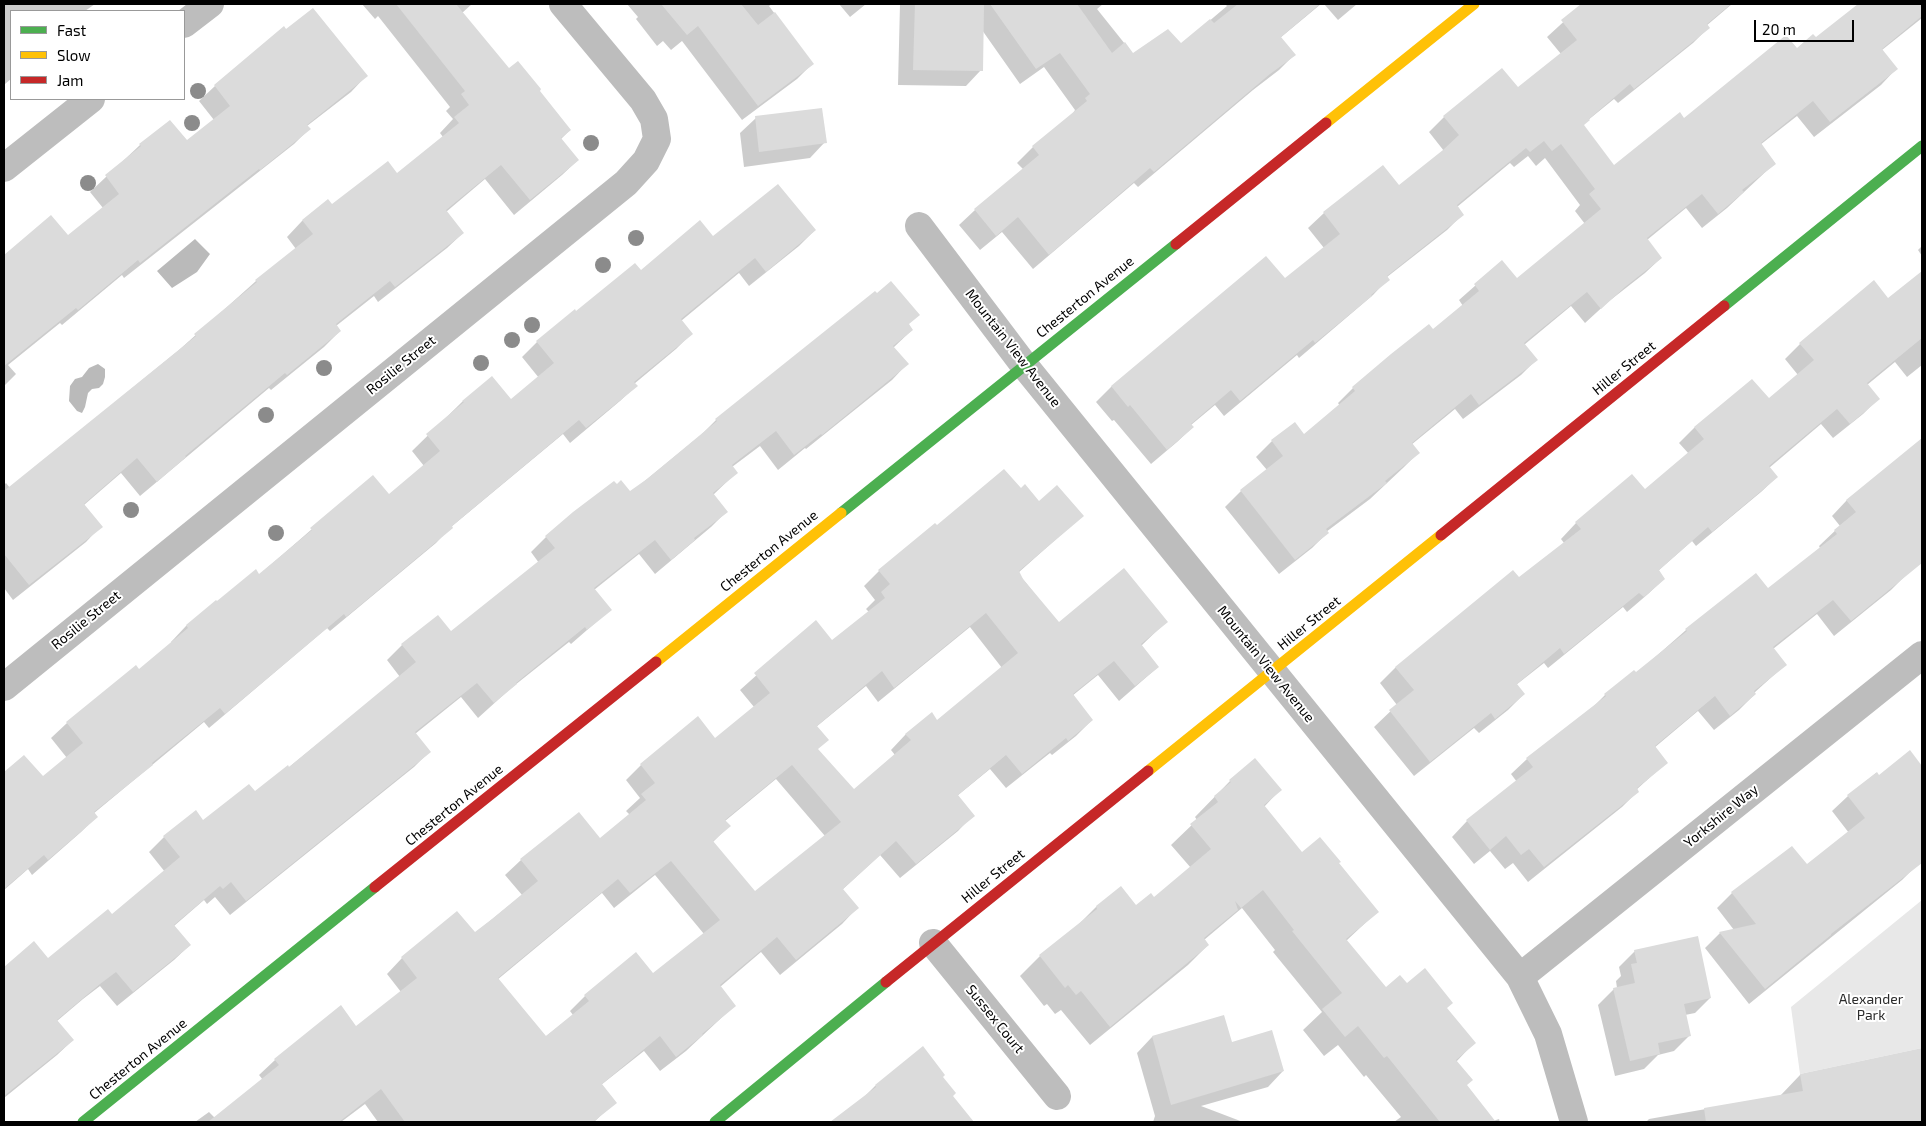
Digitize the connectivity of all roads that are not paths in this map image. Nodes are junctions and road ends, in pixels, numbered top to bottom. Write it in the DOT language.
graph roads {
  1 [pos="210,4"];
  2 [pos="563,4"];
  3 [pos="1474,4"];
  4 [pos="185,23"];
  5 [pos="90,100"];
  6 [pos="1922,146"];
  7 [pos="4,168"];
  8 [pos="919,226"];
  9 [pos="1024,365"];
  10 [pos="1922,655"];
  11 [pos="1272,672"];
  12 [pos="4,687"];
  13 [pos="934,943"];
  14 [pos="1520,977"];
  15 [pos="1057,1096"];
  16 [pos="83,1122"];
  17 [pos="715,1122"];
  18 [pos="1574,1122"];
  1 -- 4 [label="street"];
  2 -- 12 [label="street, Rosilie Street"];
  3 -- 9 [label="street, Chesterton Avenue"];
  5 -- 7 [label="street"];
  6 -- 11 [label="street, Hiller Street"];
  8 -- 9 [label="street, Mountain View Avenue"];
  9 -- 11 [label="street, Mountain View Avenue"];
  9 -- 16 [label="street, Chesterton Avenue"];
  10 -- 14 [label="street, Yorkshire Way"];
  11 -- 13 [label="street, Hiller Street"];
  11 -- 14 [label="street, Mountain View Avenue"];
  13 -- 15 [label="street, Sussex Court"];
  13 -- 17 [label="street, Hiller Street"];
  14 -- 18 [label="street, Mountain View Avenue"];
}
